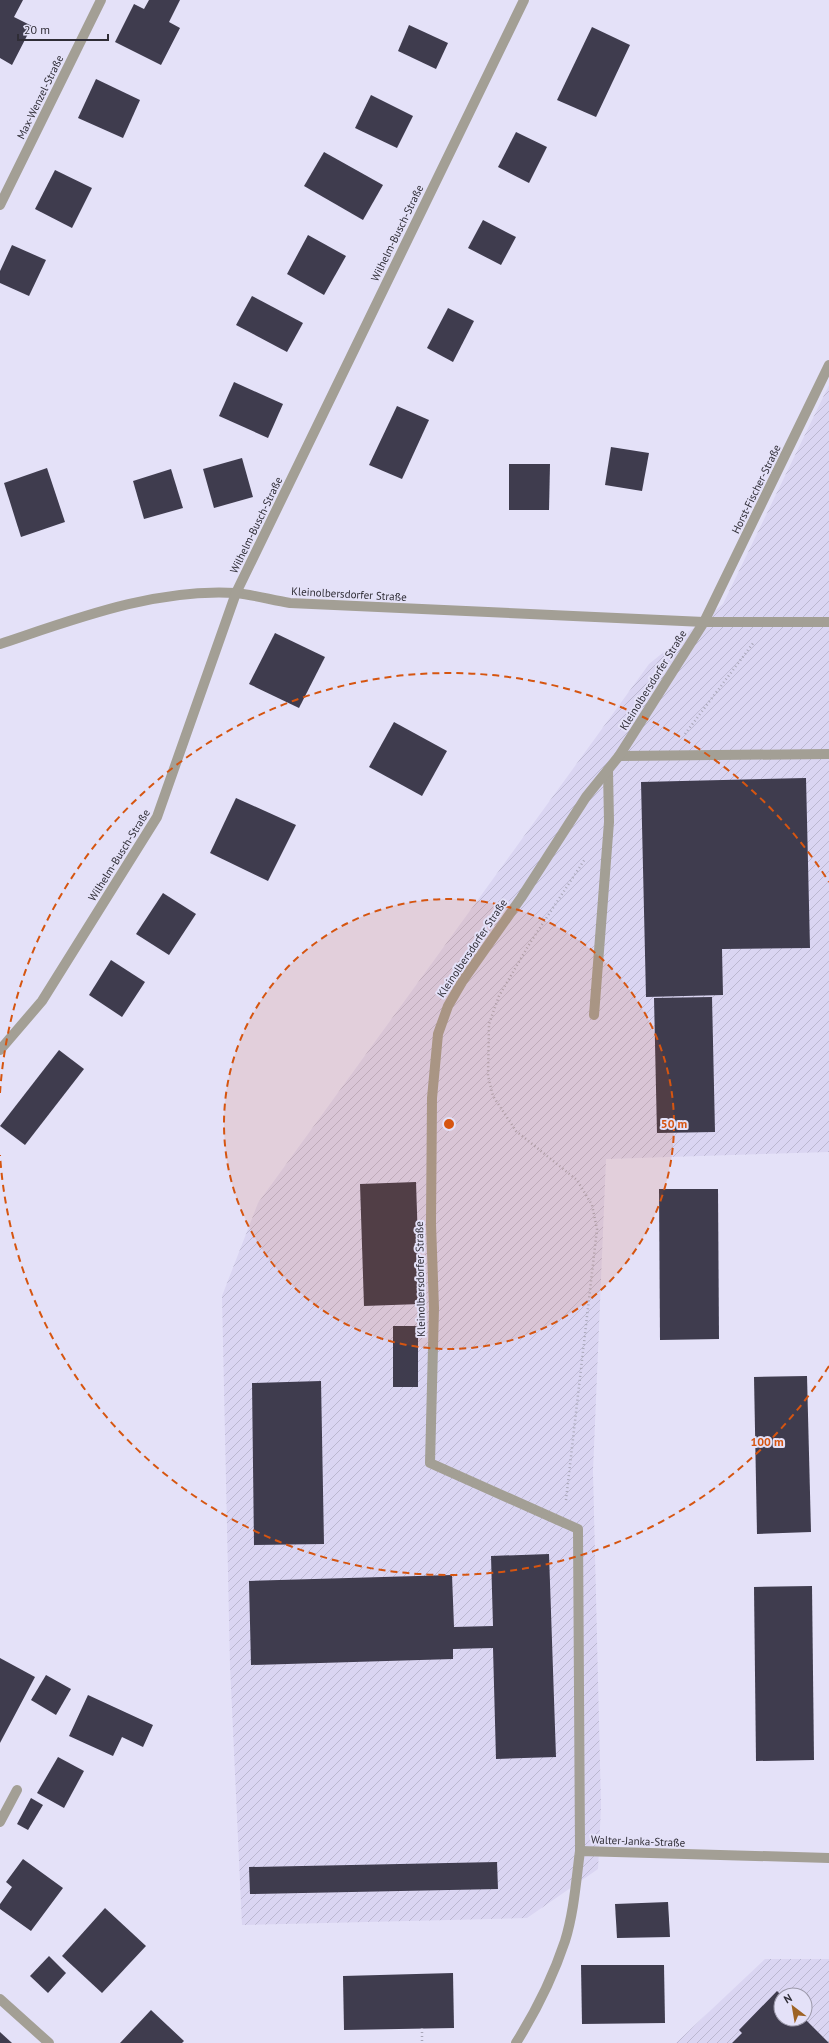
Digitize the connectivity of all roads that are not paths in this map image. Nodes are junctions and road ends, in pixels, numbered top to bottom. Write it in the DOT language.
graph roads {
  1 [pos="101,0"];
  2 [pos="524,0"];
  3 [pos="0,205"];
  4 [pos="829,365"];
  5 [pos="236,593"];
  6 [pos="704,622"];
  7 [pos="829,622"];
  8 [pos="0,644"];
  9 [pos="829,754"];
  10 [pos="619,756"];
  11 [pos="608,770"];
  12 [pos="594,1015"];
  13 [pos="0,1050"];
  14 [pos="17,1790"];
  15 [pos="0,1822"];
  16 [pos="580,1851"];
  17 [pos="829,1858"];
  18 [pos="0,1999"];
  19 [pos="49,2043"];
  20 [pos="516,2043"];
  1 -- 3 [label="street, Max-Wenzel-Straße"];
  2 -- 5 [label="street, Wilhelm-Busch-Straße"];
  4 -- 6 [label="street, Horst-Fischer-Straße"];
  5 -- 6 [label="street, Kleinolbersdorfer Straße"];
  5 -- 8 [label="street, Kleinolbersdorfer Straße"];
  5 -- 13 [label="street, Wilhelm-Busch-Straße"];
  6 -- 7 [label="street, Kleinolbersdorfer Straße"];
  6 -- 10 [label="street, Kleinolbersdorfer Straße"];
  9 -- 10 [label="street"];
  10 -- 11 [label="street, Kleinolbersdorfer Straße"];
  11 -- 12 [label="street"];
  11 -- 16 [label="street, Kleinolbersdorfer Straße"];
  14 -- 15 [label="street"];
  16 -- 17 [label="street, Walter-Janka-Straße"];
  16 -- 20 [label="street, Walter-Janka-Straße"];
  18 -- 19 [label="street"];
}
